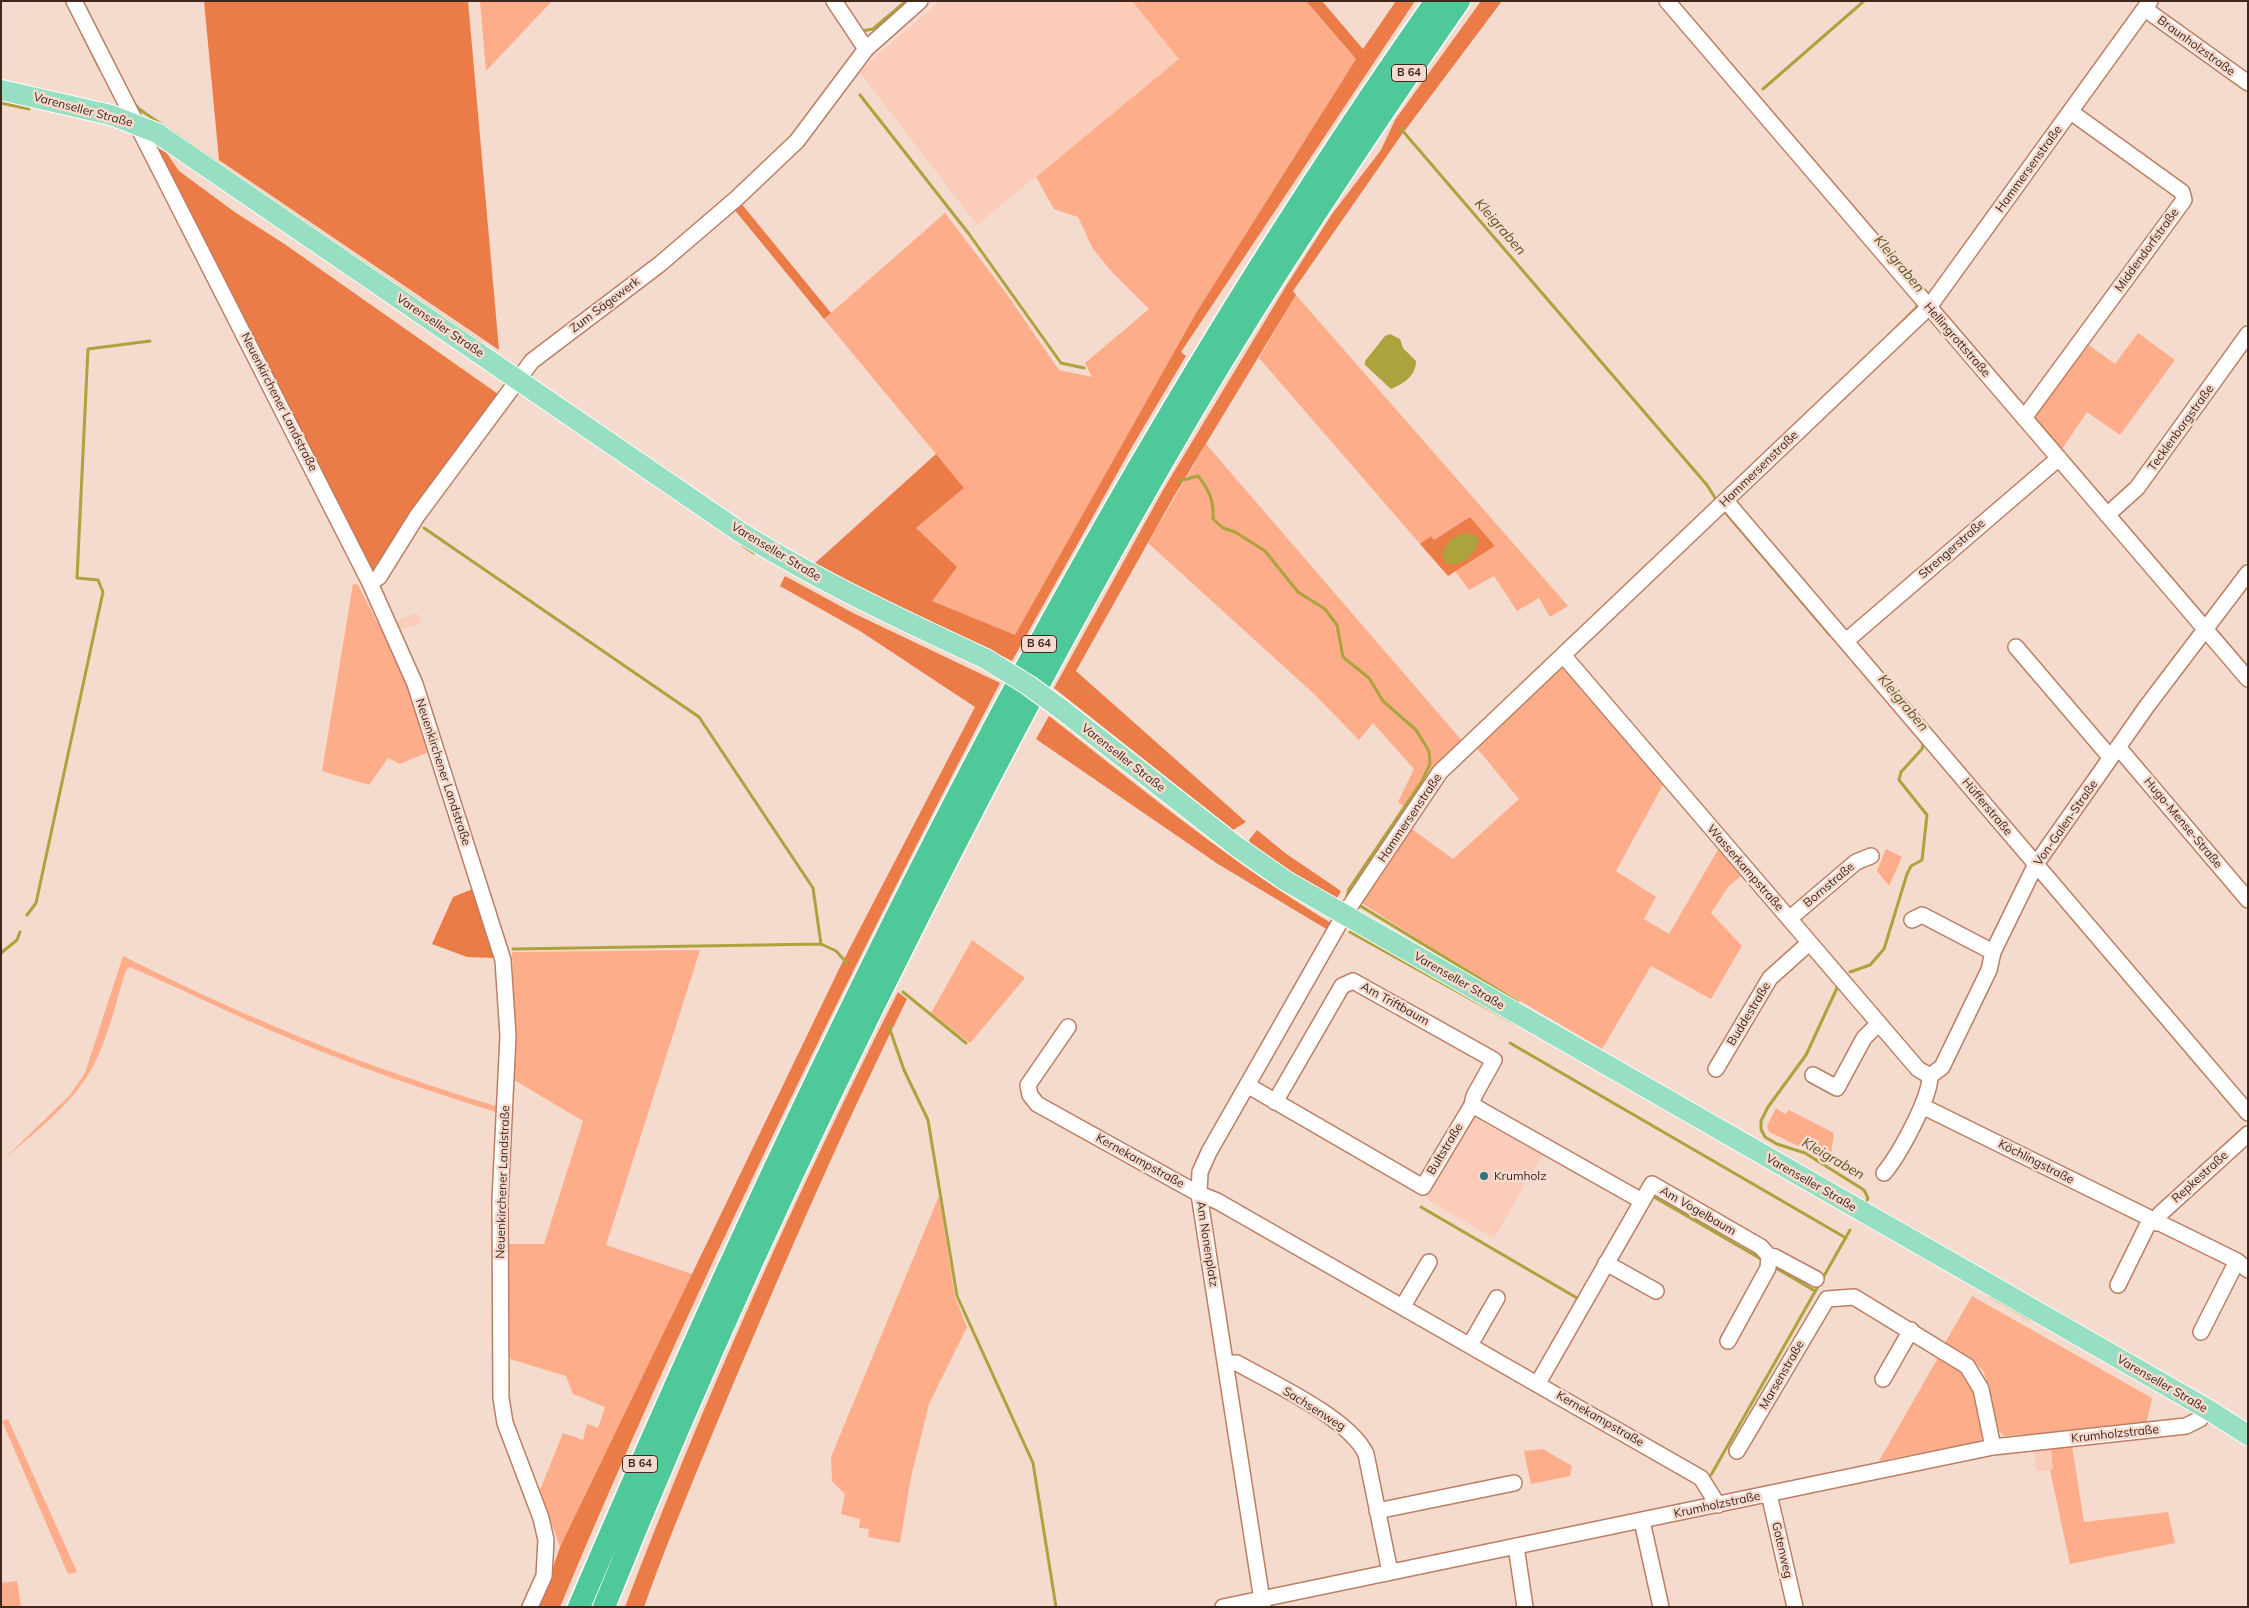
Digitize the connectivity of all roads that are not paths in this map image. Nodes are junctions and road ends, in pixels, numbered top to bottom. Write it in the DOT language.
graph roads {
  1 [pos="74,1"];
  2 [pos="834,1"];
  3 [pos="920,1"];
  4 [pos="1436,1"];
  5 [pos="1459,1"];
  6 [pos="1666,1"];
  7 [pos="2148,5"];
  8 [pos="866,48"];
  9 [pos="2248,83"];
  10 [pos="1,90"];
  11 [pos="2071,112"];
  12 [pos="138,124"];
  13 [pos="1929,306"];
  14 [pos="2248,334"];
  15 [pos="518,380"];
  16 [pos="2024,418"];
  17 [pos="2059,458"];
  18 [pos="1726,501"];
  19 [pos="2107,515"];
  20 [pos="2248,573"];
  21 [pos="370,583"];
  22 [pos="2205,630"];
  23 [pos="1846,640"];
  24 [pos="2016,647"];
  25 [pos="1563,655"];
  26 [pos="2248,679"];
  27 [pos="2114,752"];
  28 [pos="1871,856"];
  29 [pos="2036,864"];
  30 [pos="2248,900"];
  31 [pos="1344,915"];
  32 [pos="1789,919"];
  33 [pos="1912,920"];
  34 [pos="1810,943"];
  35 [pos="1993,952"];
  36 [pos="1879,1023"];
  37 [pos="1068,1027"];
  38 [pos="1716,1069"];
  39 [pos="1814,1076"];
  40 [pos="1930,1076"];
  41 [pos="1247,1085"];
  42 [pos="1275,1102"];
  43 [pos="1472,1105"];
  44 [pos="1922,1106"];
  45 [pos="2248,1113"];
  46 [pos="2248,1134"];
  47 [pos="1884,1173"];
  48 [pos="1199,1194"];
  49 [pos="1642,1201"];
  50 [pos="2153,1222"];
  51 [pos="1769,1256"];
  52 [pos="1428,1262"];
  53 [pos="1606,1263"];
  54 [pos="2242,1266"];
  55 [pos="1816,1279"];
  56 [pos="2118,1285"];
  57 [pos="1656,1292"];
  58 [pos="1497,1298"];
  59 [pos="1403,1306"];
  60 [pos="1911,1330"];
  61 [pos="2201,1332"];
  62 [pos="1728,1341"];
  63 [pos="1470,1345"];
  64 [pos="1226,1363"];
  65 [pos="1883,1379"];
  66 [pos="1538,1383"];
  67 [pos="2207,1409"];
  68 [pos="2248,1435"];
  69 [pos="1994,1447"];
  70 [pos="1737,1451"];
  71 [pos="1514,1483"];
  72 [pos="1770,1494"];
  73 [pos="1718,1505"];
  74 [pos="1377,1511"];
  75 [pos="1642,1521"];
  76 [pos="1516,1546"];
  77 [pos="1390,1572"];
  78 [pos="1262,1603"];
  79 [pos="530,1607"];
  80 [pos="579,1607"];
  81 [pos="604,1607"];
  82 [pos="1223,1607"];
  83 [pos="1525,1607"];
  84 [pos="1661,1607"];
  85 [pos="1795,1607"];
  1 -- 12 [label="street, Neuenkirchener Landstraße"];
  2 -- 8 [label="street"];
  3 -- 8 [label="street, Zum Sägewerk"];
  4 -- 80 [label="highway, B 64"];
  5 -- 81 [label="highway, B 64"];
  6 -- 13 [label="street, Hellingrottstraße"];
  7 -- 9 [label="street, Braunholzstraße"];
  7 -- 11 [label="street, Hammersenstraße"];
  8 -- 15 [label="street, Zum Sägewerk"];
  10 -- 12 [label="main road, Varenseller Straße"];
  11 -- 13 [label="street, Hammersenstraße"];
  11 -- 16 [label="street, Middendorfstraße"];
  12 -- 15 [label="main road, Varenseller Straße"];
  12 -- 21 [label="street, Neuenkirchener Landstraße"];
  13 -- 16 [label="street, Hellingrottstraße"];
  13 -- 18 [label="street, Hammersenstraße"];
  14 -- 19 [label="street, Tecklenborgstraße"];
  15 -- 21 [label="street, Zum Sägewerk"];
  15 -- 31 [label="main road, Varenseller Straße, bridge"];
  16 -- 17 [label="street, Hellingrottstraße"];
  17 -- 19 [label="street, Hellingrottstraße"];
  17 -- 23 [label="street, Strengerstraße"];
  18 -- 23 [label="street, Hüfferstraße"];
  18 -- 25 [label="street, Hammersenstraße"];
  19 -- 22 [label="street, Hellingrottstraße"];
  20 -- 22 [label="street, Von-Galen-Straße"];
  21 -- 79 [label="street, Neuenkirchener Landstraße"];
  22 -- 26 [label="street, Hellingrottstraße"];
  22 -- 27 [label="street, Von-Galen-Straße"];
  23 -- 29 [label="street, Hüfferstraße"];
  24 -- 27 [label="street, Hugo-Mense-Straße"];
  25 -- 31 [label="street, Hammersenstraße"];
  25 -- 32 [label="street, Wasserkampstraße"];
  27 -- 29 [label="street, Von-Galen-Straße"];
  27 -- 30 [label="street, Hugo-Mense-Straße"];
  28 -- 32 [label="street, Bornstraße"];
  29 -- 35 [label="street, Von-Galen-Straße"];
  29 -- 45 [label="street, Hüfferstraße"];
  31 -- 41 [label="street, Am Nonenplatz"];
  31 -- 67 [label="main road, Varenseller Straße"];
  32 -- 34 [label="street, Wasserkampstraße"];
  33 -- 35 [label="street"];
  34 -- 36 [label="street, Wasserkampstraße"];
  34 -- 38 [label="street, Buddestraße"];
  35 -- 40 [label="street, Von-Galen-Straße"];
  36 -- 39 [label="street"];
  36 -- 40 [label="street, Wasserkampstraße"];
  37 -- 48 [label="street, Kernekampstraße"];
  40 -- 44 [label="street, Von-Galen-Straße"];
  41 -- 42 [label="street, Bultstraße"];
  41 -- 48 [label="street, Am Nonenplatz"];
  42 -- 43 [label="street, Bultstraße"];
  42 -- 43 [label="street, Am Triftbaum"];
  43 -- 49 [label="street"];
  44 -- 47 [label="street, Von-Galen-Straße"];
  44 -- 50 [label="street, Köchlingstraße"];
  46 -- 50 [label="street, Repkestraße"];
  48 -- 59 [label="street, Kernekampstraße"];
  48 -- 64 [label="street, Am Nonenplatz"];
  49 -- 51 [label="street, Am Vogelbaum"];
  49 -- 53 [label="street, Am Vogelbaum"];
  50 -- 54 [label="street, Köchlingstraße"];
  50 -- 56 [label="street"];
  51 -- 55 [label="street, Am Vogelbaum"];
  51 -- 62 [label="street"];
  52 -- 59 [label="street"];
  53 -- 57 [label="street"];
  53 -- 66 [label="street, Am Vogelbaum"];
  54 -- 61 [label="street, Köchlingstraße"];
  58 -- 63 [label="street"];
  59 -- 63 [label="street, Kernekampstraße"];
  60 -- 65 [label="street"];
  60 -- 69 [label="street"];
  60 -- 70 [label="street, Marsenstraße"];
  63 -- 66 [label="street, Kernekampstraße"];
  64 -- 74 [label="street, Sachsenweg"];
  64 -- 78 [label="street, Am Nonenplatz"];
  66 -- 73 [label="street, Kernekampstraße"];
  67 -- 68 [label="main road, Varenseller Straße"];
  67 -- 69 [label="street, Krumholzstraße"];
  69 -- 72 [label="street, Krumholzstraße"];
  71 -- 74 [label="street"];
  72 -- 73 [label="street, Krumholzstraße"];
  72 -- 85 [label="street, Gotenweg"];
  73 -- 75 [label="street, Krumholzstraße"];
  74 -- 77 [label="street, Sachsenweg"];
  75 -- 76 [label="street, Krumholzstraße"];
  75 -- 84 [label="street"];
  76 -- 77 [label="street, Krumholzstraße"];
  76 -- 83 [label="street"];
  77 -- 78 [label="street, Krumholzstraße"];
  78 -- 82 [label="street, Krumholzstraße"];
}
